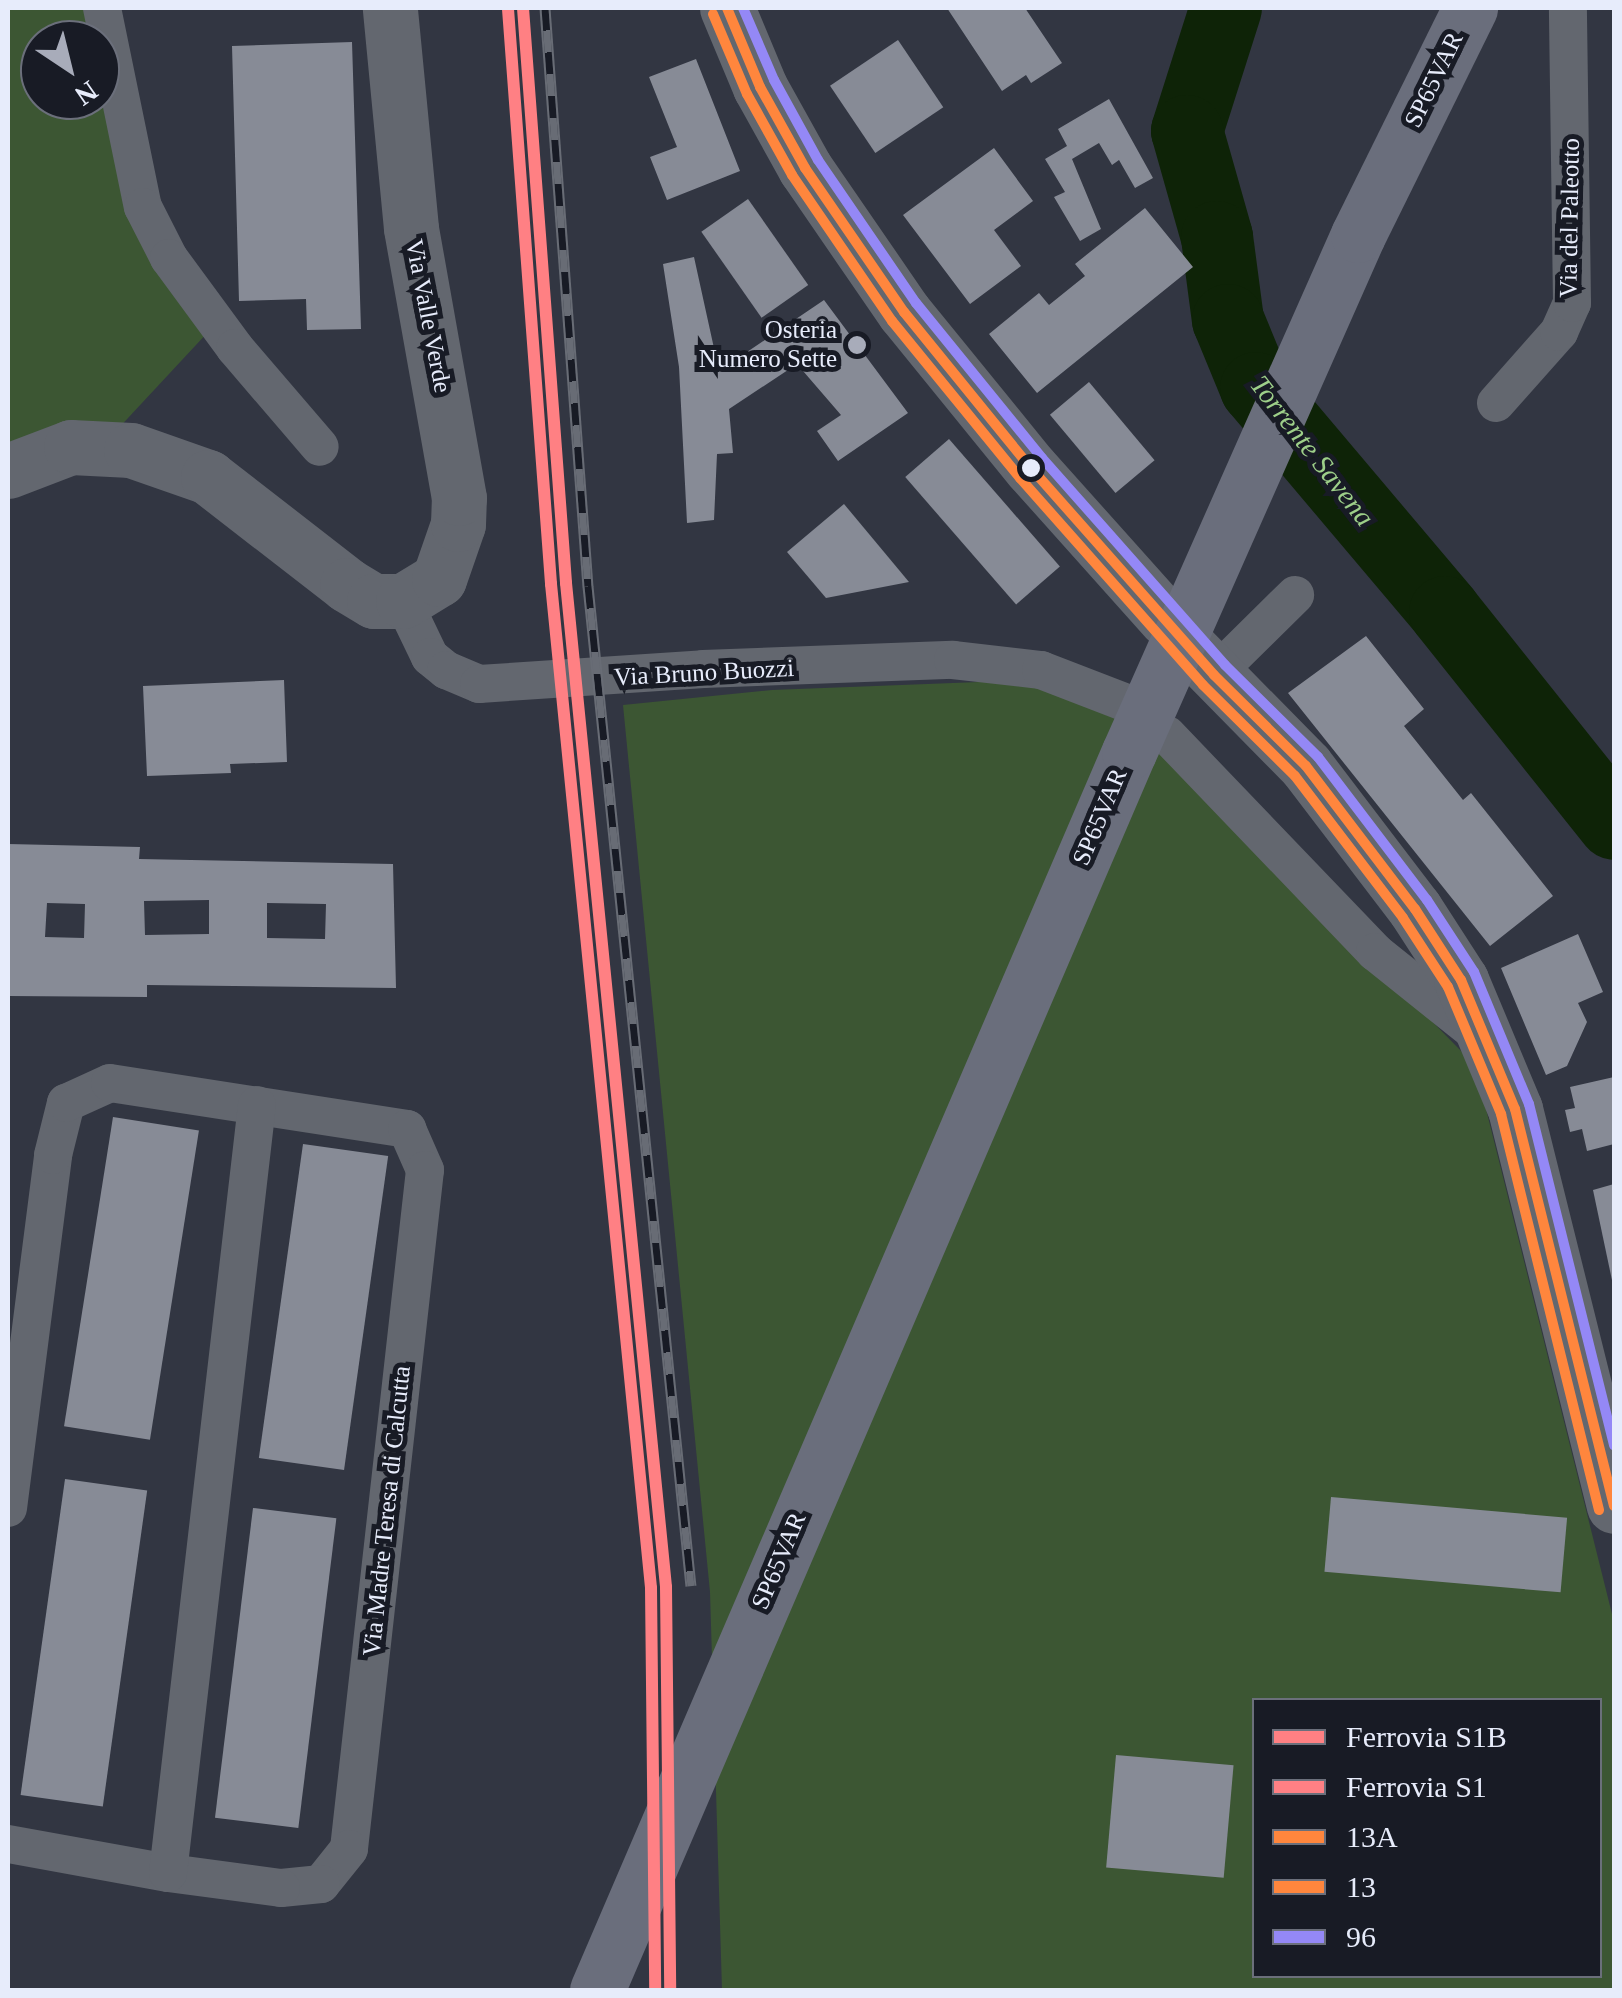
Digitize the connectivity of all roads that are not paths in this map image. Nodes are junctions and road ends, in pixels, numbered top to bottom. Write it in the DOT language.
graph roads {
  1 [pos="102,8"];
  2 [pos="390,8"];
  3 [pos="728,8"];
  4 [pos="1470,8"];
  5 [pos="1568,8"];
  6 [pos="1496,402"];
  7 [pos="320,447"];
  8 [pos="9,474"];
  9 [pos="1295,595"];
  10 [pos="403,601"];
  11 [pos="1191,648"];
  12 [pos="1140,729"];
  13 [pos="1490,1044"];
  14 [pos="257,1105"];
  15 [pos="1614,1506"];
  16 [pos="8,1508"];
  17 [pos="8,1844"];
  18 [pos="168,1873"];
  19 [pos="603,1975"];
  1 -- 7 [label="street"];
  2 -- 10 [label="main road, Via Valle Verde"];
  3 -- 11 [label="main road"];
  4 -- 12 [label="main road, SP65VAR"];
  5 -- 6 [label="street, Via del Paleotto"];
  8 -- 10 [label="main road"];
  9 -- 11 [label="street"];
  10 -- 12 [label="street, Via Bruno Buozzi"];
  11 -- 13 [label="main road"];
  12 -- 13 [label="street, Via Bruno Buozzi"];
  12 -- 19 [label="main road, SP65VAR"];
  13 -- 15 [label="main road"];
  14 -- 16 [label="street, Via Madre Teresa di Calcutta"];
  14 -- 18 [label="street"];
  14 -- 18 [label="street, Via Madre Teresa di Calcutta"];
  17 -- 18 [label="street, Via Madre Teresa di Calcutta"];
}
